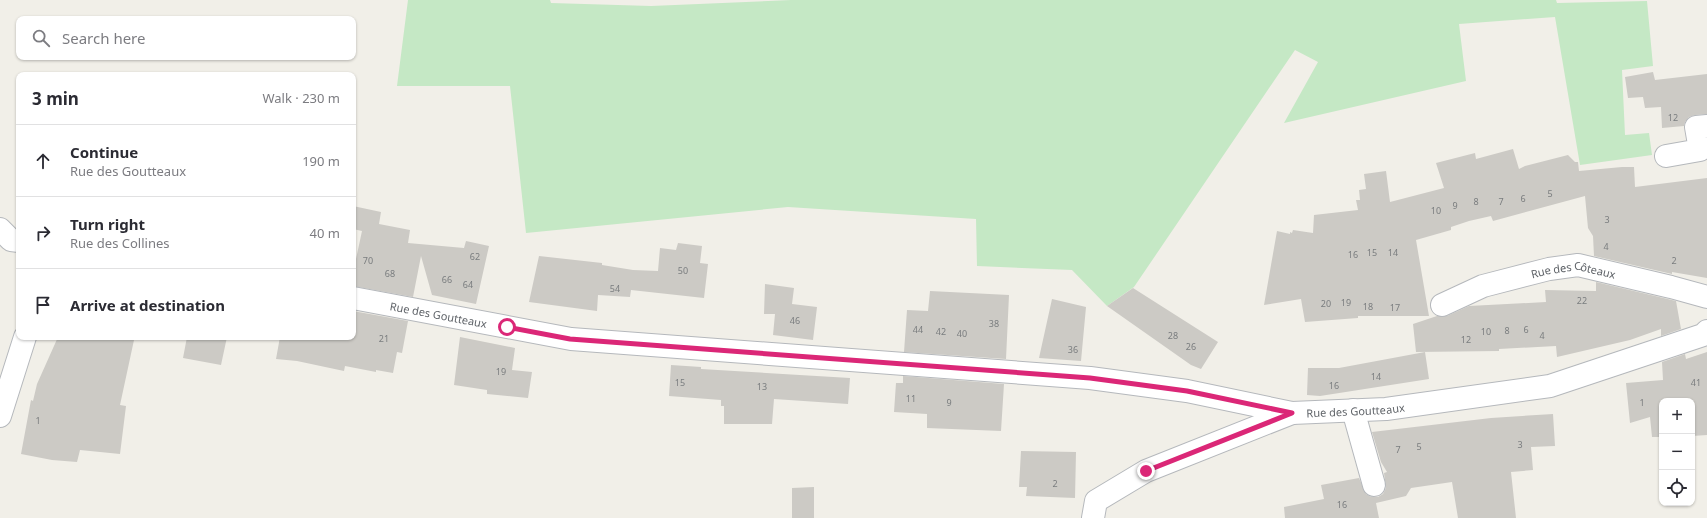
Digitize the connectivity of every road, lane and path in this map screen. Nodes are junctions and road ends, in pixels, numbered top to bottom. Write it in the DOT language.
graph roads {
  1 [pos="1707,126"];
  2 [pos="1666,156"];
  3 [pos="0,229"];
  4 [pos="16,241"];
  5 [pos="1707,297"];
  6 [pos="356,299"];
  7 [pos="1442,305"];
  8 [pos="1707,331"];
  9 [pos="24,340"];
  10 [pos="1353,410"];
  11 [pos="1292,413"];
  12 [pos="0,416"];
  13 [pos="1374,485"];
  14 [pos="1093,518"];
  1 -- 2 [label="street"];
  3 -- 4 [label="street"];
  5 -- 7 [label="street, Rue des Côteaux"];
  6 -- 11 [label="street, Rue des Goutteaux"];
  8 -- 10 [label="street, Rue des Goutteaux"];
  9 -- 12 [label="street"];
  10 -- 11 [label="street, Rue des Goutteaux"];
  10 -- 13 [label="street"];
  11 -- 14 [label="street"];
}
